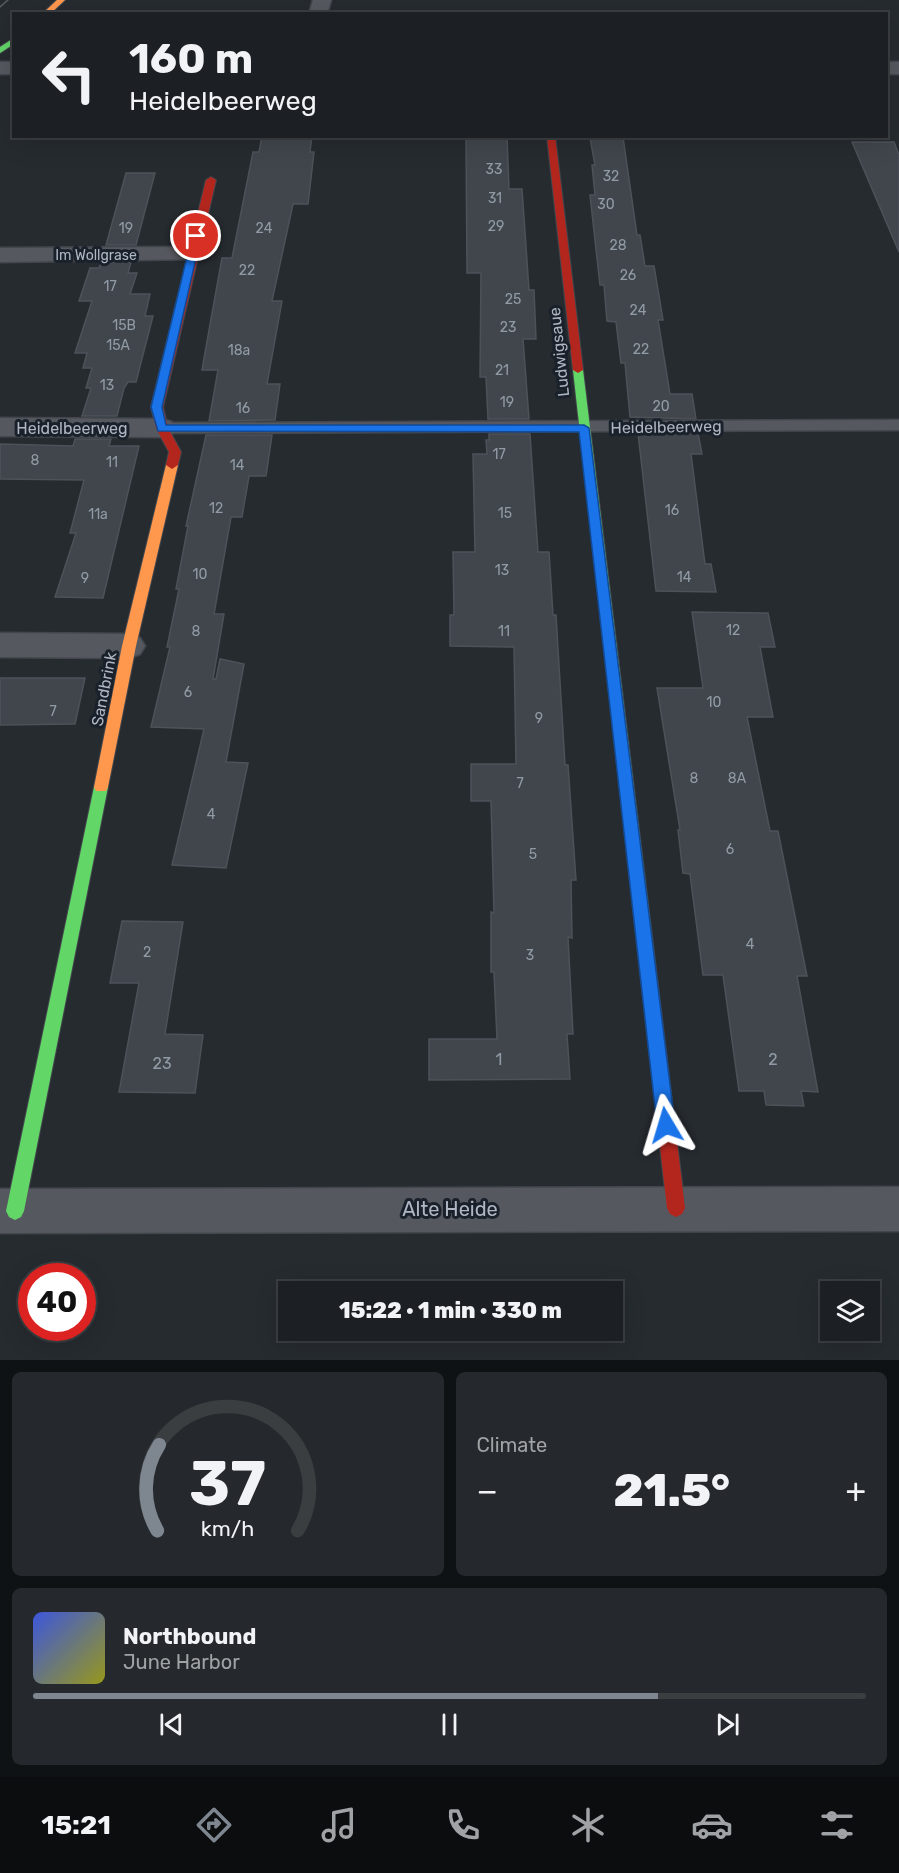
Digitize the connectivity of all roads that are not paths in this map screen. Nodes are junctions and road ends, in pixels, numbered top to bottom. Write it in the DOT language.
graph roads {
  1 [pos="61,0"];
  2 [pos="47,12"];
  3 [pos="12,42"];
  4 [pos="0,51"];
  5 [pos="551,138"];
  6 [pos="211,180"];
  7 [pos="192,254"];
  8 [pos="0,255"];
  9 [pos="899,425"];
  10 [pos="0,427"];
  11 [pos="162,428"];
  12 [pos="584,428"];
  13 [pos="0,645"];
  14 [pos="129,646"];
  15 [pos="676,1208"];
  16 [pos="899,1209"];
  17 [pos="8,1211"];
  1 -- 2 [label="street"];
  3 -- 4 [label="street"];
  5 -- 12 [label="street, Ludwigsaue"];
  6 -- 7 [label="street, Sandbrink"];
  7 -- 8 [label="street, Im Wollgrase"];
  7 -- 11 [label="street, Sandbrink"];
  9 -- 12 [label="lane, Heidelbeerweg"];
  10 -- 11 [label="street, Heidelbeerweg"];
  11 -- 12 [label="lane, Heidelbeerweg"];
  11 -- 14 [label="street, Sandbrink"];
  12 -- 15 [label="street, Ludwigsaue"];
  13 -- 14 [label="street"];
  14 -- 17 [label="street, Sandbrink"];
  15 -- 16 [label="street, Alte Heide"];
  15 -- 17 [label="street, Alte Heide"];
}
